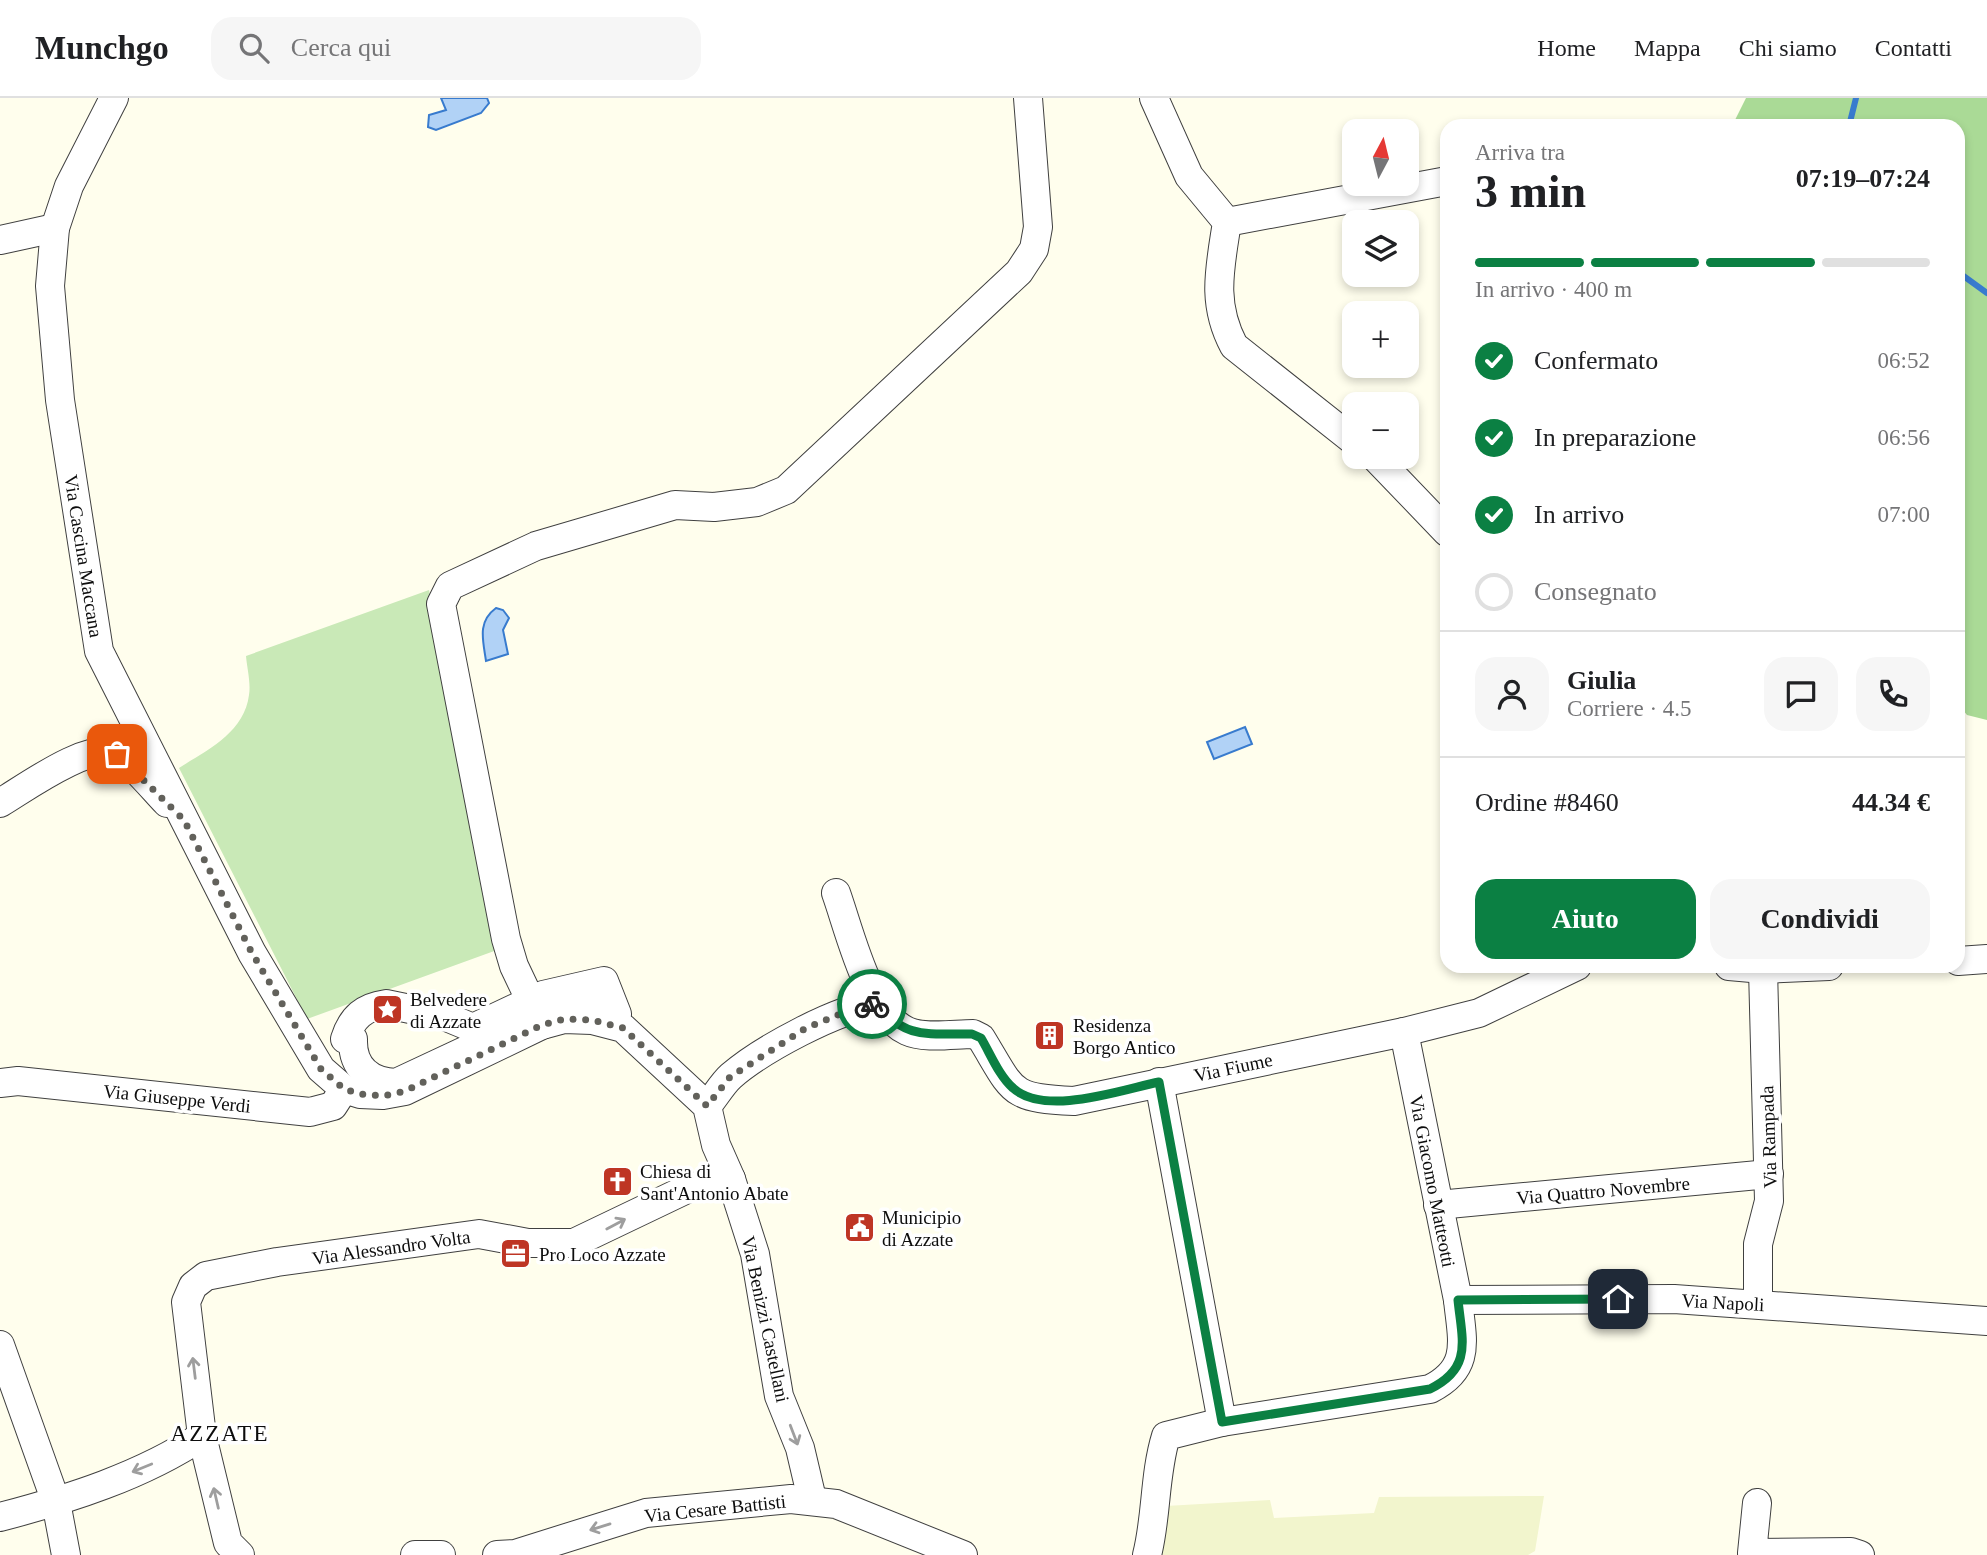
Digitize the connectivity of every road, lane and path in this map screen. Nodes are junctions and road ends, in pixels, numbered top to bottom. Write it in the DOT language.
graph roads {
  1 [pos="114,98"];
  2 [pos="1028,98"];
  3 [pos="1154,98"];
  4 [pos="1440,182"];
  5 [pos="1227,222"];
  6 [pos="55,228"];
  7 [pos="0,240"];
  8 [pos="1342,432"];
  9 [pos="1387,469"];
  10 [pos="1440,525"];
  11 [pos="0,803"];
  12 [pos="184,820"];
  13 [pos="836,893"];
  14 [pos="1987,960"];
  15 [pos="1965,961"];
  16 [pos="1562,973"];
  17 [pos="1763,973"];
  18 [pos="877,1004"];
  19 [pos="537,1014"];
  20 [pos="1404,1032"];
  21 [pos="1159,1082"];
  22 [pos="0,1083"];
  23 [pos="344,1089"];
  24 [pos="707,1106"];
  25 [pos="1769,1174"];
  26 [pos="731,1179"];
  27 [pos="1438,1205"];
  28 [pos="1458,1300"];
  29 [pos="1758,1304"];
  30 [pos="1987,1321"];
  31 [pos="0,1345"];
  32 [pos="8,1392"];
  33 [pos="1222,1422"];
  34 [pos="202,1436"];
  35 [pos="812,1499"];
  36 [pos="56,1502"];
  37 [pos="1757,1503"];
  38 [pos="0,1517"];
  39 [pos="227,1551"];
  40 [pos="66,1555"];
  41 [pos="415,1555"];
  42 [pos="441,1555"];
  43 [pos="497,1555"];
  44 [pos="963,1555"];
  45 [pos="1147,1555"];
  46 [pos="1860,1555"];
  1 -- 6 [label="street, Via Cascina Maccana"];
  2 -- 19 [label="street"];
  3 -- 5 [label="street"];
  4 -- 5 [label="street"];
  5 -- 8 [label="street"];
  6 -- 7 [label="street"];
  6 -- 12 [label="street, Via Cascina Maccana"];
  9 -- 10 [label="street"];
  11 -- 12 [label="street"];
  12 -- 23 [label="street, Via Cascina Maccana"];
  13 -- 18 [label="street"];
  14 -- 15 [label="street"];
  16 -- 20 [label="street, Via Fiume"];
  17 -- 25 [label="street, Via Rampada"];
  18 -- 21 [label="street, Via Fiume"];
  18 -- 24 [label="street"];
  19 -- 19 [label="street"];
  19 -- 23 [label="street"];
  19 -- 24 [label="street"];
  20 -- 21 [label="street, Via Fiume"];
  20 -- 27 [label="street, Via Giacomo Matteotti"];
  21 -- 33 [label="street"];
  22 -- 23 [label="street, Via Giuseppe Verdi"];
  24 -- 26 [label="street, Via Benizzi Castellani"];
  25 -- 27 [label="street, Via Quattro Novembre"];
  25 -- 29 [label="street, Via Rampada"];
  34 -- 26 [label="street, Via Alessandro Volta, one-way"];
  26 -- 35 [label="street, Via Benizzi Castellani, one-way"];
  27 -- 28 [label="street, Via Giacomo Matteotti"];
  28 -- 29 [label="street, Via Napoli"];
  28 -- 33 [label="street, Via Giacomo Matteotti"];
  29 -- 30 [label="street, Via Napoli"];
  31 -- 32 [label="street"];
  32 -- 36 [label="street"];
  33 -- 45 [label="street, Via Giacomo Matteotti"];
  34 -- 36 [label="street, one-way"];
  39 -- 34 [label="street, one-way"];
  35 -- 43 [label="street, Via Cesare Battisti, one-way"];
  35 -- 44 [label="street, Via Cesare Battisti"];
  36 -- 38 [label="street"];
  36 -- 40 [label="street"];
  37 -- 46 [label="street"];
  41 -- 42 [label="street"];
}
